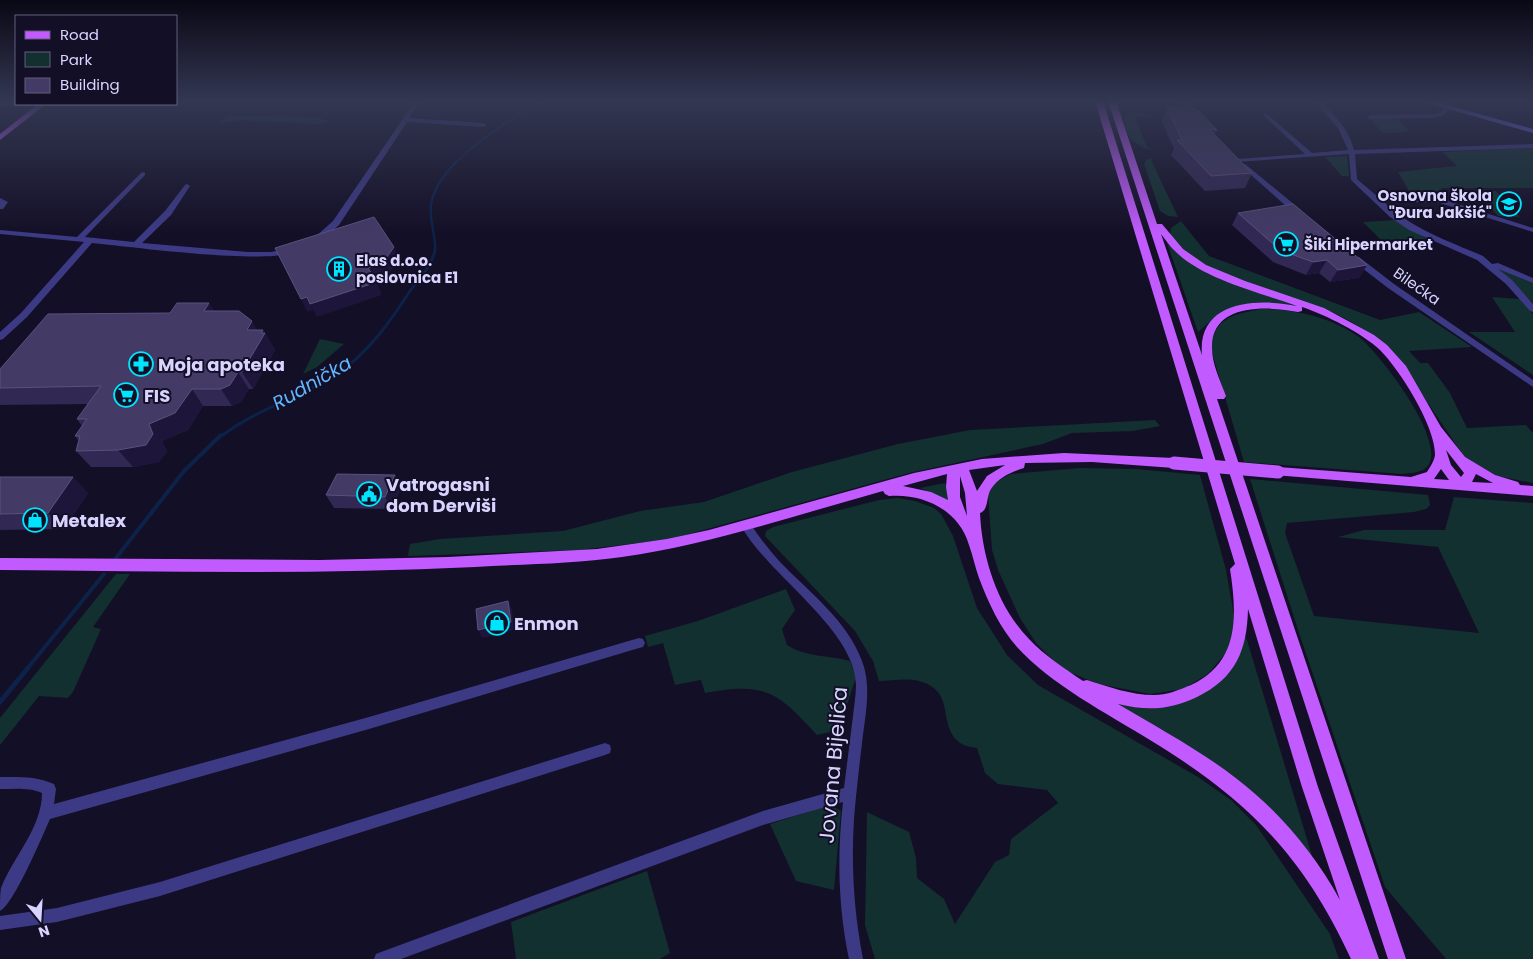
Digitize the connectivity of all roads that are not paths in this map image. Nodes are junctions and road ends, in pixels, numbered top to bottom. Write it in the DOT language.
graph roads {
  1 [pos="387,146"];
  2 [pos="1113,146"];
  3 [pos="1127,146"];
  4 [pos="1300,146"];
  5 [pos="1350,146"];
  6 [pos="1533,146"];
  7 [pos="1352,152"];
  8 [pos="1231,154"];
  9 [pos="1310,155"];
  10 [pos="1238,160"];
  11 [pos="143,174"];
  12 [pos="187,186"];
  13 [pos="1376,199"];
  14 [pos="0,200"];
  15 [pos="0,208"];
  16 [pos="1151,217"];
  17 [pos="1306,219"];
  18 [pos="1533,230"];
  19 [pos="0,232"];
  20 [pos="80,238"];
  21 [pos="90,240"];
  22 [pos="311,244"];
  23 [pos="135,246"];
  24 [pos="296,250"];
  25 [pos="1352,256"];
  26 [pos="1480,258"];
  27 [pos="1533,281"];
  28 [pos="1533,309"];
  29 [pos="1356,329"];
  30 [pos="0,337"];
  31 [pos="1533,384"];
  32 [pos="1437,430"];
  33 [pos="1228,446"];
  34 [pos="1441,456"];
  35 [pos="1461,458"];
  36 [pos="1051,459"];
  37 [pos="958,468"];
  38 [pos="1406,482"];
  39 [pos="1463,486"];
  40 [pos="1533,491"];
  41 [pos="836,500"];
  42 [pos="1223,504"];
  43 [pos="959,515"];
  44 [pos="746,526"];
  45 [pos="975,538"];
  46 [pos="0,564"];
  47 [pos="639,643"];
  48 [pos="1073,683"];
  49 [pos="605,749"];
  50 [pos="0,783"];
  51 [pos="850,793"];
  52 [pos="46,813"];
  53 [pos="0,904"];
  54 [pos="0,923"];
  55 [pos="381,959"];
  56 [pos="856,959"];
  57 [pos="1360,959"];
  58 [pos="1370,959"];
  59 [pos="1397,959"];
  1 -- 22 [label="street"];
  2 -- 42 [label="main road"];
  3 -- 16 [label="main road"];
  4 -- 9 [label="street"];
  5 -- 7 [label="street"];
  6 -- 7 [label="street"];
  7 -- 9 [label="street"];
  7 -- 13 [label="street"];
  8 -- 10 [label="street"];
  9 -- 10 [label="street"];
  10 -- 17 [label="street"];
  11 -- 20 [label="street"];
  12 -- 23 [label="street"];
  13 -- 18 [label="street"];
  13 -- 26 [label="street"];
  14 -- 15 [label="street"];
  16 -- 29 [label="main road"];
  16 -- 33 [label="main road"];
  19 -- 20 [label="street"];
  20 -- 21 [label="street"];
  21 -- 23 [label="street"];
  21 -- 30 [label="street"];
  23 -- 24 [label="street"];
  25 -- 31 [label="street, Bilećka"];
  26 -- 27 [label="street"];
  26 -- 28 [label="street"];
  29 -- 32 [label="main road"];
  29 -- 33 [label="main road"];
  32 -- 34 [label="main road"];
  32 -- 35 [label="main road"];
  33 -- 59 [label="main road"];
  34 -- 38 [label="main road"];
  34 -- 39 [label="main road"];
  35 -- 39 [label="main road"];
  35 -- 40 [label="main road"];
  36 -- 37 [label="main road"];
  36 -- 38 [label="main road, bridge"];
  36 -- 45 [label="main road"];
  37 -- 41 [label="main road"];
  37 -- 43 [label="main road"];
  37 -- 45 [label="main road"];
  38 -- 39 [label="main road"];
  39 -- 40 [label="main road"];
  41 -- 43 [label="main road"];
  41 -- 44 [label="main road"];
  42 -- 48 [label="main road"];
  42 -- 58 [label="main road"];
  43 -- 45 [label="main road"];
  44 -- 46 [label="main road"];
  44 -- 51 [label="street, Jovana Bijelića"];
  45 -- 48 [label="main road"];
  47 -- 52 [label="street"];
  48 -- 57 [label="main road"];
  49 -- 54 [label="street"];
  50 -- 52 [label="street"];
  51 -- 55 [label="street"];
  51 -- 56 [label="street, Jovana Bijelića"];
  52 -- 53 [label="street"];
}
